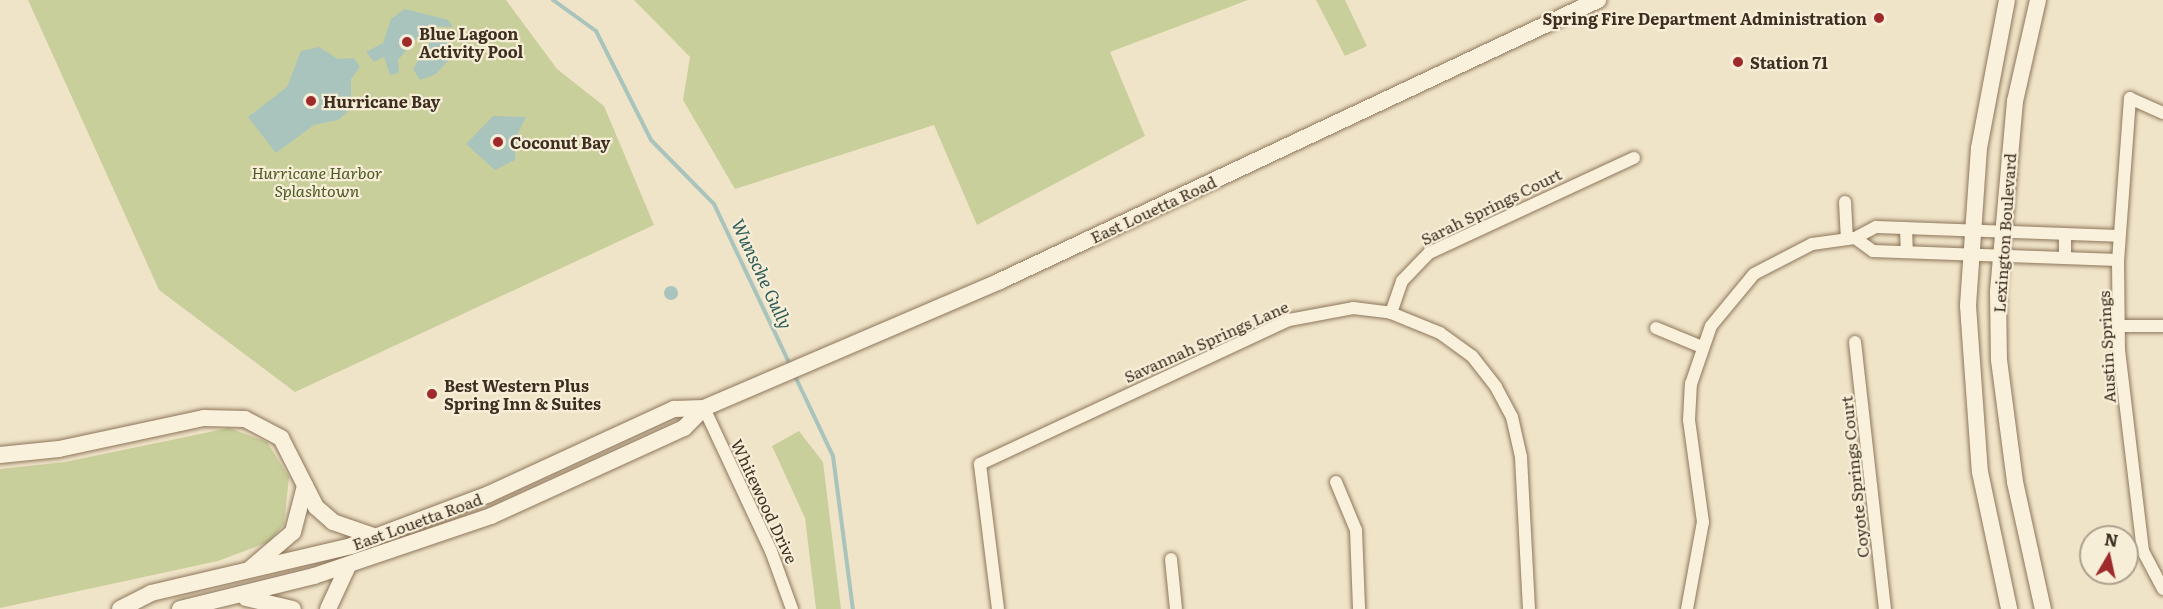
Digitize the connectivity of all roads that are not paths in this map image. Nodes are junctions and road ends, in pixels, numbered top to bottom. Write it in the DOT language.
graph roads {
  1 [pos="1598,0"];
  2 [pos="2007,0"];
  3 [pos="2038,0"];
  4 [pos="2163,113"];
  5 [pos="1634,158"];
  6 [pos="1845,202"];
  7 [pos="1906,228"];
  8 [pos="1971,230"];
  9 [pos="2002,231"];
  10 [pos="2065,234"];
  11 [pos="2119,236"];
  12 [pos="1851,238"];
  13 [pos="1907,252"];
  14 [pos="1969,255"];
  15 [pos="2001,256"];
  16 [pos="2065,258"];
  17 [pos="2118,260"];
  18 [pos="1391,313"];
  19 [pos="2119,326"];
  20 [pos="2163,326"];
  21 [pos="1656,328"];
  22 [pos="1855,342"];
  23 [pos="1702,347"];
  24 [pos="704,408"];
  25 [pos="0,455"];
  26 [pos="1336,482"];
  27 [pos="305,486"];
  28 [pos="472,501"];
  29 [pos="458,529"];
  30 [pos="376,537"];
  31 [pos="1171,559"];
  32 [pos="348,566"];
  33 [pos="242,574"];
  34 [pos="2163,589"];
  35 [pos="236,597"];
  36 [pos="120,609"];
  37 [pos="180,609"];
  38 [pos="293,609"];
  39 [pos="328,609"];
  40 [pos="792,609"];
  41 [pos="998,609"];
  42 [pos="1176,609"];
  43 [pos="1359,609"];
  44 [pos="1529,609"];
  45 [pos="1687,609"];
  46 [pos="1885,609"];
  47 [pos="2009,609"];
  48 [pos="2043,609"];
  1 -- 24 [label="main road, East Louetta Road"];
  2 -- 8 [label="main road, Lexington Boulevard"];
  3 -- 9 [label="main road, Lexington Boulevard"];
  4 -- 11 [label="street, Austin Springs"];
  5 -- 18 [label="street, Sarah Springs Court"];
  6 -- 12 [label="street"];
  7 -- 8 [label="street"];
  7 -- 12 [label="street"];
  7 -- 13 [label="street"];
  8 -- 9 [label="street"];
  8 -- 14 [label="main road, Lexington Boulevard"];
  9 -- 10 [label="street"];
  9 -- 15 [label="main road, Lexington Boulevard"];
  10 -- 11 [label="street"];
  10 -- 16 [label="street"];
  11 -- 17 [label="street, Austin Springs"];
  12 -- 13 [label="street"];
  12 -- 23 [label="street"];
  13 -- 14 [label="street"];
  14 -- 15 [label="street"];
  14 -- 47 [label="main road, Lexington Boulevard"];
  15 -- 16 [label="street"];
  15 -- 48 [label="main road, Lexington Boulevard"];
  16 -- 17 [label="street"];
  17 -- 19 [label="street, Austin Springs"];
  18 -- 41 [label="street, Savannah Springs Lane"];
  18 -- 44 [label="street, Savannah Springs Lane"];
  19 -- 20 [label="street"];
  19 -- 34 [label="street, Austin Springs"];
  21 -- 23 [label="street"];
  22 -- 46 [label="street, Coyote Springs Court"];
  23 -- 45 [label="street"];
  24 -- 28 [label="main road, East Louetta Road"];
  24 -- 29 [label="main road, East Louetta Road"];
  24 -- 40 [label="street, Whitewood Drive"];
  25 -- 27 [label="main road"];
  26 -- 43 [label="street"];
  27 -- 30 [label="main road"];
  27 -- 33 [label="main road"];
  28 -- 29 [label="main road"];
  28 -- 30 [label="main road, East Louetta Road"];
  29 -- 32 [label="main road, East Louetta Road"];
  30 -- 33 [label="main road, East Louetta Road"];
  31 -- 42 [label="street"];
  32 -- 35 [label="main road, East Louetta Road"];
  32 -- 39 [label="main road"];
  33 -- 36 [label="main road, East Louetta Road"];
  35 -- 37 [label="main road, East Louetta Road"];
  35 -- 38 [label="main road"];
}
